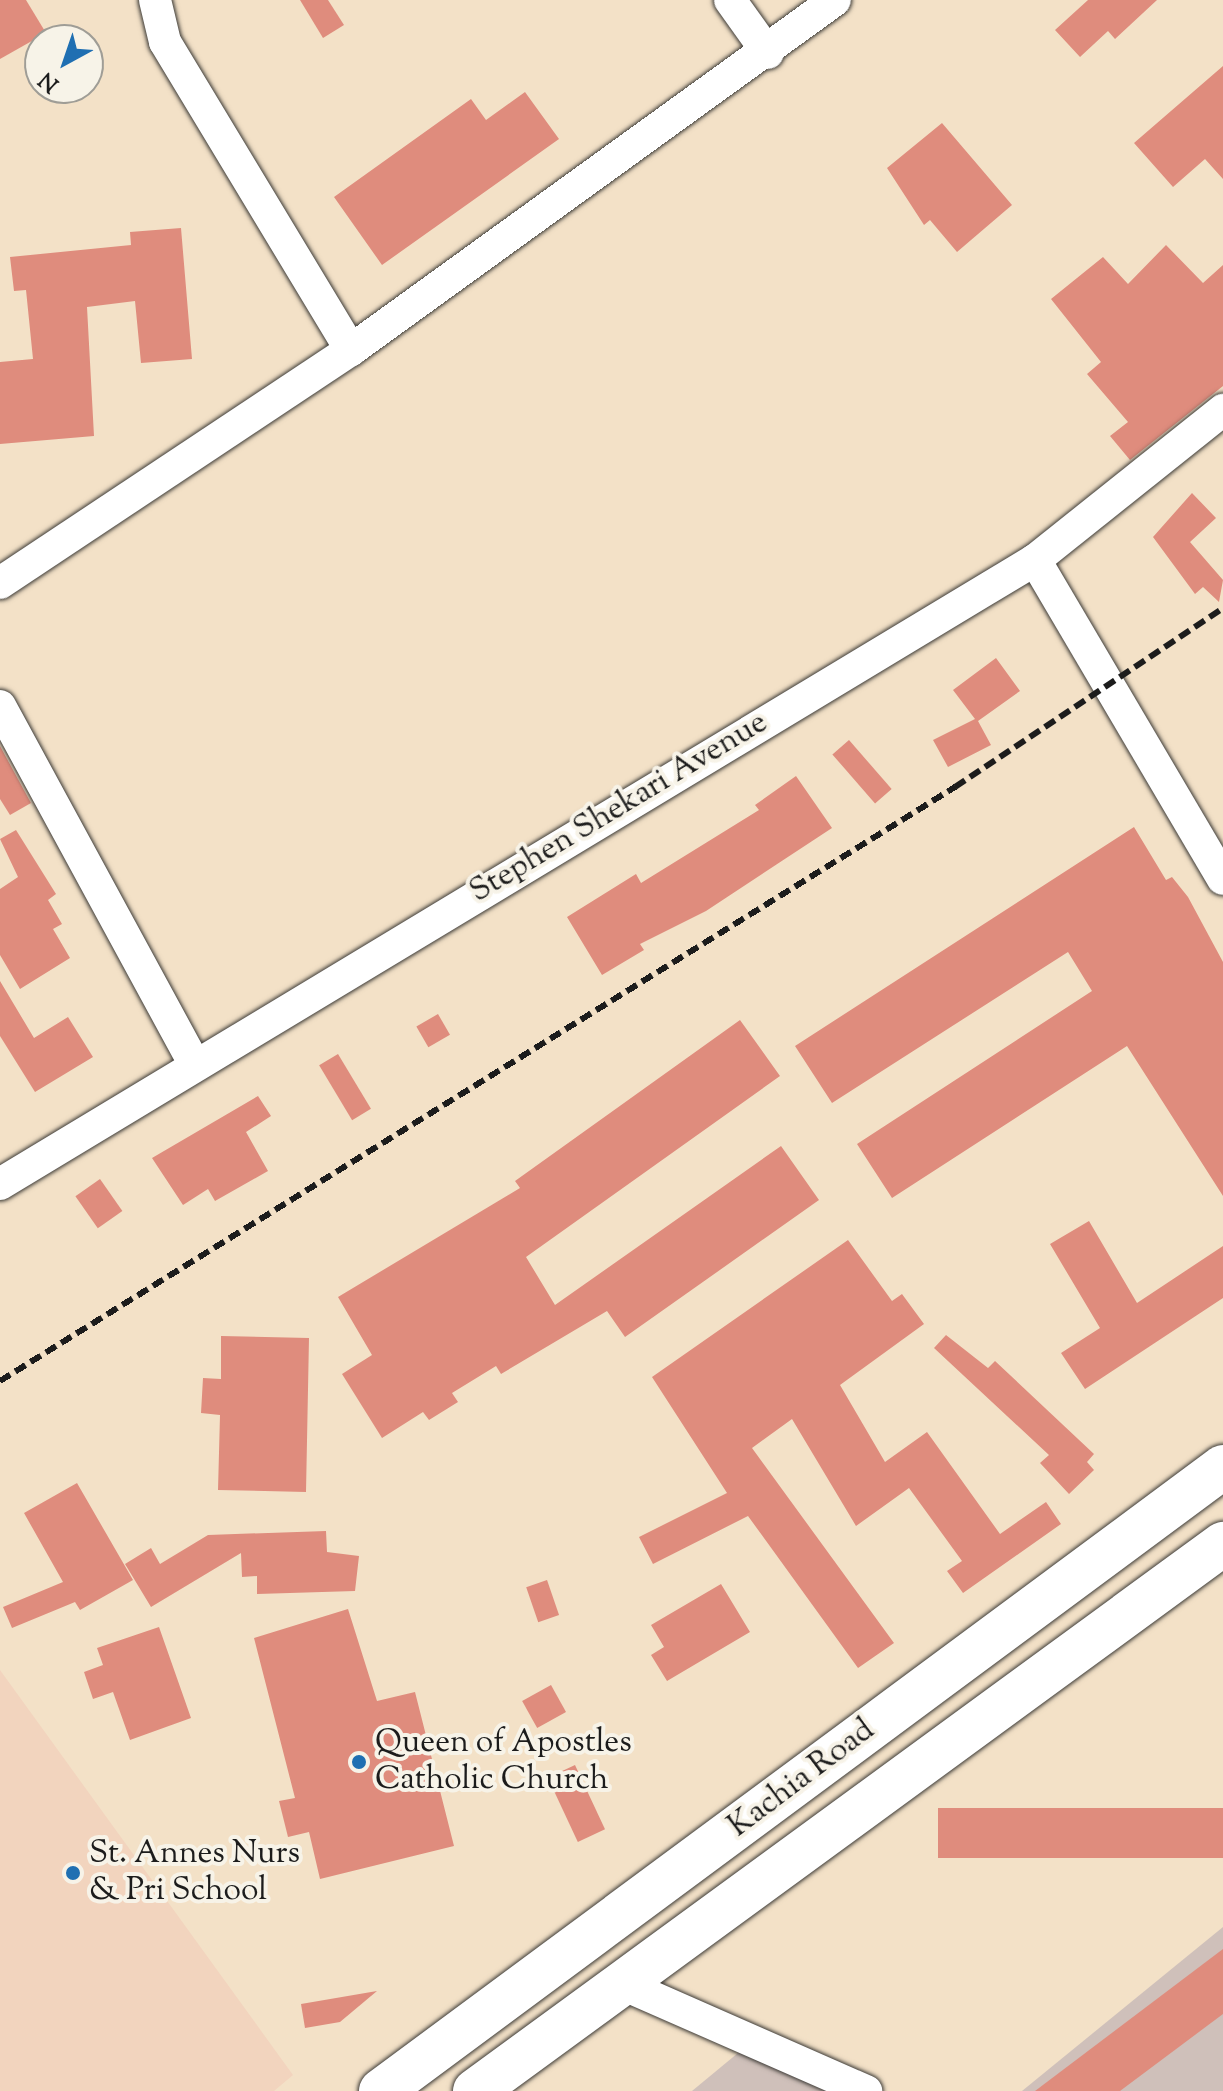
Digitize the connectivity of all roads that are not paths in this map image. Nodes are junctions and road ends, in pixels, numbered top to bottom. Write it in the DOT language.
graph roads {
  1 [pos="155,0"];
  2 [pos="730,0"];
  3 [pos="835,0"];
  4 [pos="768,53"];
  5 [pos="351,350"];
  6 [pos="1223,410"];
  7 [pos="1035,560"];
  8 [pos="0,583"];
  9 [pos="0,706"];
  10 [pos="1223,879"];
  11 [pos="193,1062"];
  12 [pos="0,1184"];
  13 [pos="1223,1467"];
  14 [pos="1223,1544"];
  15 [pos="620,1983"];
  16 [pos="381,2091"];
  17 [pos="475,2091"];
  18 [pos="866,2091"];
  1 -- 5 [label="street"];
  2 -- 4 [label="street"];
  3 -- 4 [label="street"];
  4 -- 5 [label="street"];
  5 -- 8 [label="street"];
  6 -- 7 [label="street, Stephen Shekari Avenue"];
  7 -- 10 [label="street"];
  7 -- 11 [label="street, Stephen Shekari Avenue"];
  9 -- 11 [label="street"];
  11 -- 12 [label="street, Stephen Shekari Avenue"];
  13 -- 16 [label="main road, Kachia Road"];
  14 -- 15 [label="main road, Kachia Road"];
  15 -- 17 [label="main road, Kachia Road"];
  15 -- 18 [label="street"];
}
